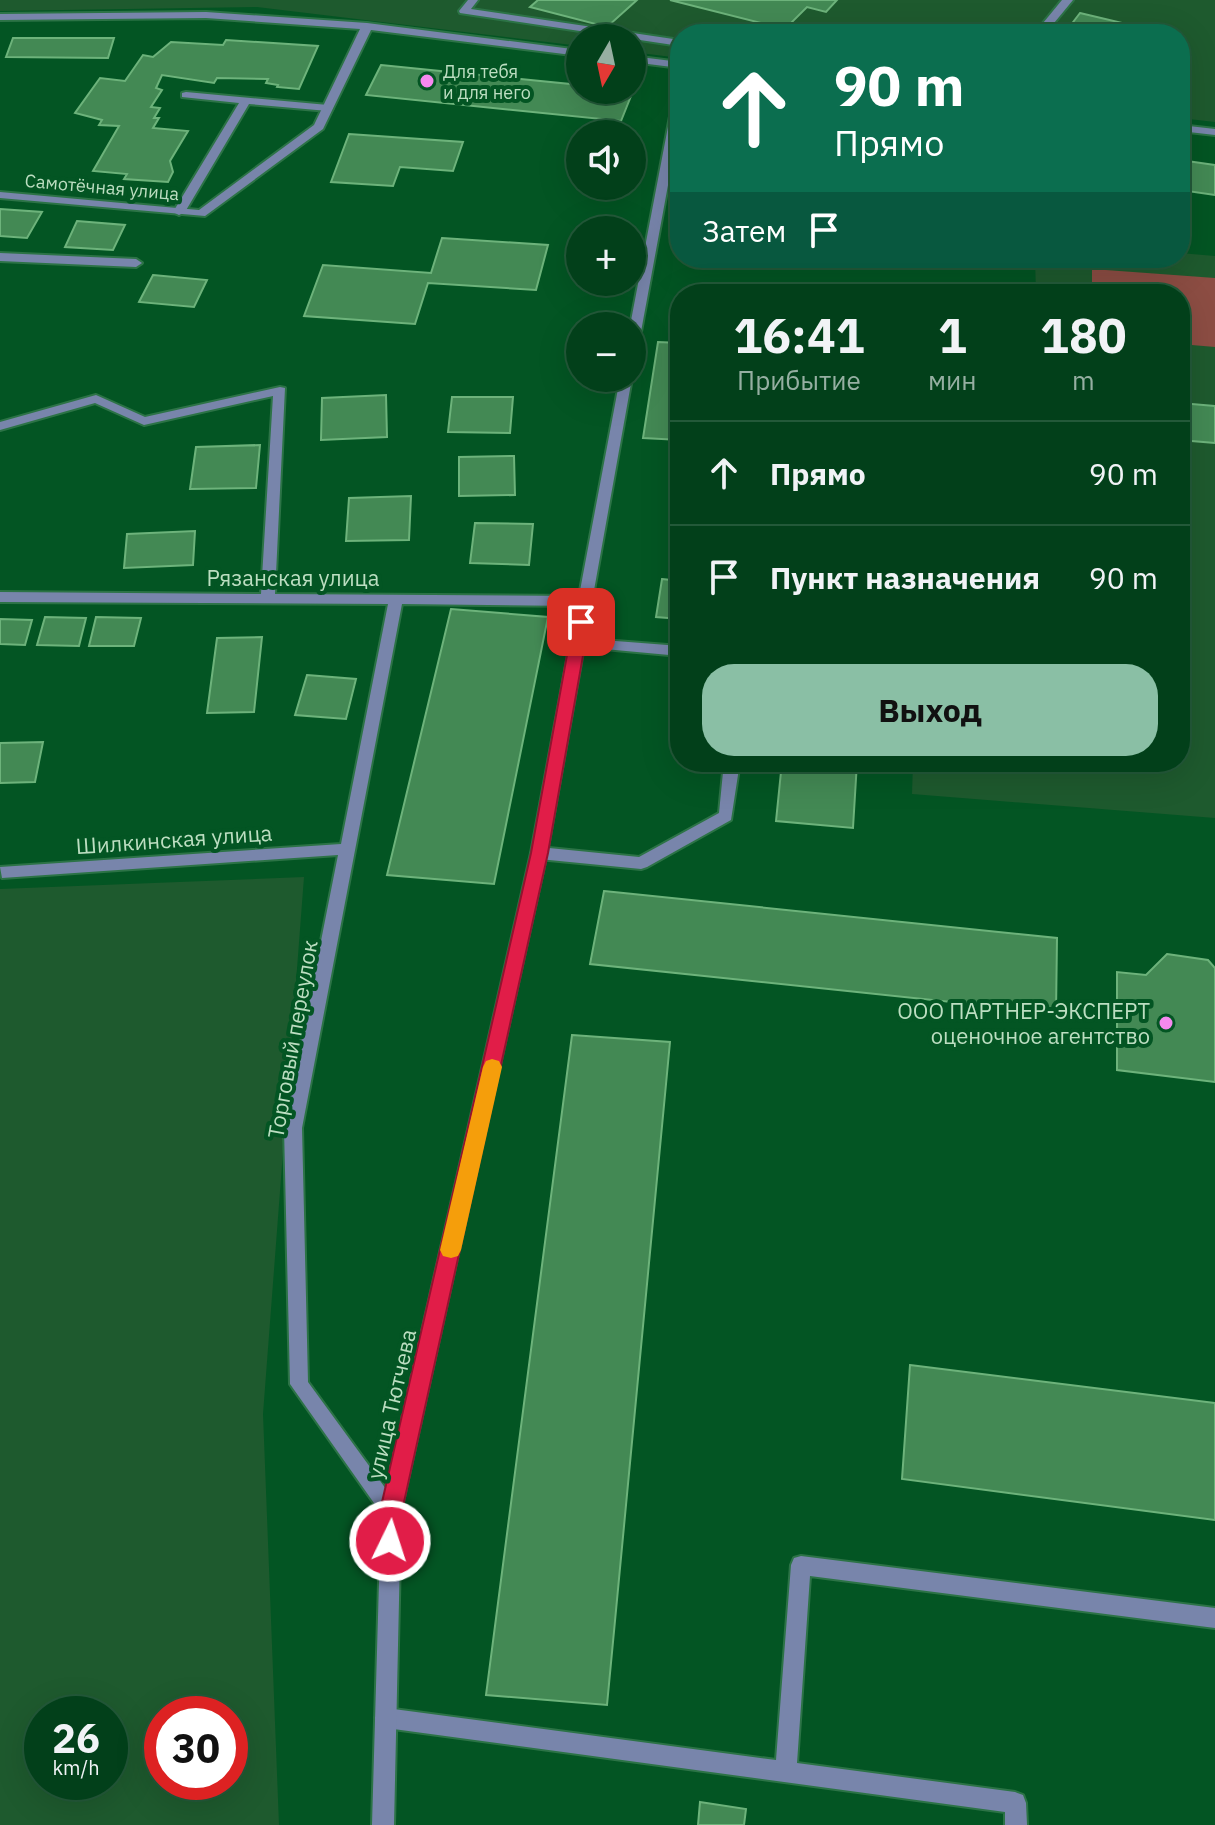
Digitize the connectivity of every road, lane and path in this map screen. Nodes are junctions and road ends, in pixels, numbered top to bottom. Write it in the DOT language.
graph roads {
  1 [pos="473,0"];
  2 [pos="1068,0"];
  3 [pos="0,17"];
  4 [pos="1048,24"];
  5 [pos="367,26"];
  6 [pos="670,42"];
  7 [pos="566,51"];
  8 [pos="646,61"];
  9 [pos="670,64"];
  10 [pos="186,95"];
  11 [pos="246,100"];
  12 [pos="328,108"];
  13 [pos="1190,129"];
  14 [pos="1215,132"];
  15 [pos="670,144"];
  16 [pos="0,195"];
  17 [pos="179,212"];
  18 [pos="0,257"];
  19 [pos="136,263"];
  20 [pos="639,312"];
  21 [pos="623,392"];
  22 [pos="0,426"];
  23 [pos="0,597"];
  24 [pos="268,599"];
  25 [pos="396,599"];
  26 [pos="585,601"];
  27 [pos="577,643"];
  28 [pos="670,650"];
  29 [pos="731,772"];
  30 [pos="349,849"];
  31 [pos="539,853"];
  32 [pos="2,872"];
  33 [pos="391,1511"];
  34 [pos="1215,1618"];
  35 [pos="386,1718"];
  36 [pos="786,1771"];
  37 [pos="383,1825"];
  38 [pos="1016,1825"];
  1 -- 6 [label="street"];
  2 -- 4 [label="street"];
  3 -- 5 [label="street"];
  5 -- 7 [label="street"];
  5 -- 12 [label="street"];
  8 -- 9 [label="street"];
  10 -- 11 [label="street"];
  11 -- 12 [label="street"];
  11 -- 17 [label="street"];
  12 -- 17 [label="street, Самотёчная улица"];
  13 -- 14 [label="street"];
  15 -- 20 [label="street"];
  16 -- 17 [label="street, Самотёчная улица"];
  18 -- 19 [label="street"];
  21 -- 26 [label="street, улица Тютчева"];
  22 -- 24 [label="street"];
  23 -- 24 [label="street, Рязанская улица"];
  24 -- 25 [label="street, Рязанская улица"];
  25 -- 26 [label="street, Рязанская улица"];
  25 -- 30 [label="street, Торговый переулок"];
  26 -- 27 [label="street, улица Тютчева"];
  27 -- 28 [label="street"];
  27 -- 31 [label="street, улица Тютчева"];
  29 -- 31 [label="street"];
  30 -- 32 [label="street, Шилкинская улица"];
  30 -- 33 [label="street, Торговый переулок"];
  31 -- 33 [label="street, улица Тютчева"];
  33 -- 35 [label="street, улица Тютчева"];
  34 -- 36 [label="street"];
  35 -- 36 [label="street"];
  35 -- 37 [label="street, улица Тютчева"];
  36 -- 38 [label="street"];
}
